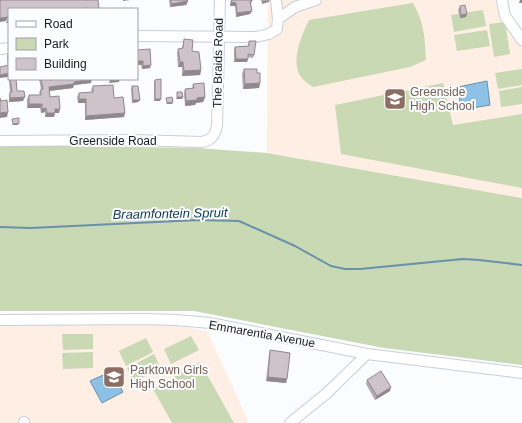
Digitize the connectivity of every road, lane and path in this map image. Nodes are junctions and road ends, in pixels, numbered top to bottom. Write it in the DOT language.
graph roads {
  1 [pos="220,0"];
  2 [pos="276,0"];
  3 [pos="316,0"];
  4 [pos="502,0"];
  5 [pos="278,19"];
  6 [pos="522,23"];
  7 [pos="510,24"];
  8 [pos="138,36"];
  9 [pos="219,36"];
  10 [pos="522,40"];
  11 [pos="217,126"];
  12 [pos="0,142"];
  13 [pos="0,320"];
  14 [pos="367,354"];
  15 [pos="522,373"];
  16 [pos="290,423"];
  1 -- 9 [label="street, The Braids Road"];
  2 -- 5 [label="street"];
  3 -- 5 [label="street"];
  4 -- 7 [label="street"];
  5 -- 9 [label="street"];
  6 -- 7 [label="street"];
  7 -- 10 [label="street"];
  8 -- 9 [label="street"];
  9 -- 11 [label="street, The Braids Road"];
  11 -- 12 [label="street, Greenside Road"];
  13 -- 14 [label="street, Emmarentia Avenue"];
  14 -- 15 [label="street, Emmarentia Avenue"];
  14 -- 16 [label="street"];
}
